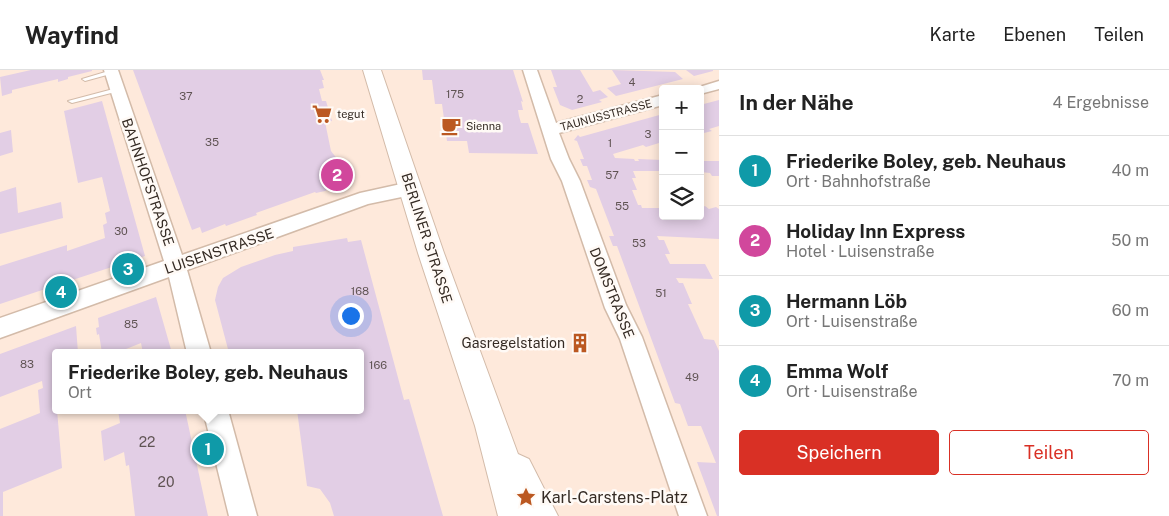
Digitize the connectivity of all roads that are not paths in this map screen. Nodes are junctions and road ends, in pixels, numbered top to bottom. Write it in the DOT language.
graph roads {
  1 [pos="372,70"];
  2 [pos="530,70"];
  3 [pos="111,71"];
  4 [pos="85,79"];
  5 [pos="719,85"];
  6 [pos="704,89"];
  7 [pos="117,90"];
  8 [pos="72,101"];
  9 [pos="659,101"];
  10 [pos="550,130"];
  11 [pos="410,189"];
  12 [pos="176,266"];
  13 [pos="0,328"];
  14 [pos="198,349"];
  15 [pos="485,404"];
  16 [pos="215,414"];
  17 [pos="243,516"];
  18 [pos="516,516"];
  19 [pos="540,516"];
  20 [pos="693,516"];
  1 -- 11 [label="main road, BERLINER STRASSE"];
  2 -- 10 [label="street, DOMSTRASSE"];
  3 -- 4 [label="lane"];
  3 -- 7 [label="street, BAHNHOFSTRASSE"];
  5 -- 6 [label="street"];
  7 -- 8 [label="lane"];
  7 -- 12 [label="street, BAHNHOFSTRASSE"];
  9 -- 10 [label="street, TAUNUSSTRASSE"];
  10 -- 20 [label="street, DOMSTRASSE"];
  11 -- 12 [label="street, LUISENSTRASSE"];
  11 -- 15 [label="main road, BERLINER STRASSE"];
  12 -- 13 [label="street, LUISENSTRASSE"];
  12 -- 14 [label="street, BAHNHOFSTRASSE"];
  15 -- 18 [label="main road, BERLINER STRASSE"];
  15 -- 19 [label="main road, BERLINER STRASSE"];
  16 -- 17 [label="street"];
}
